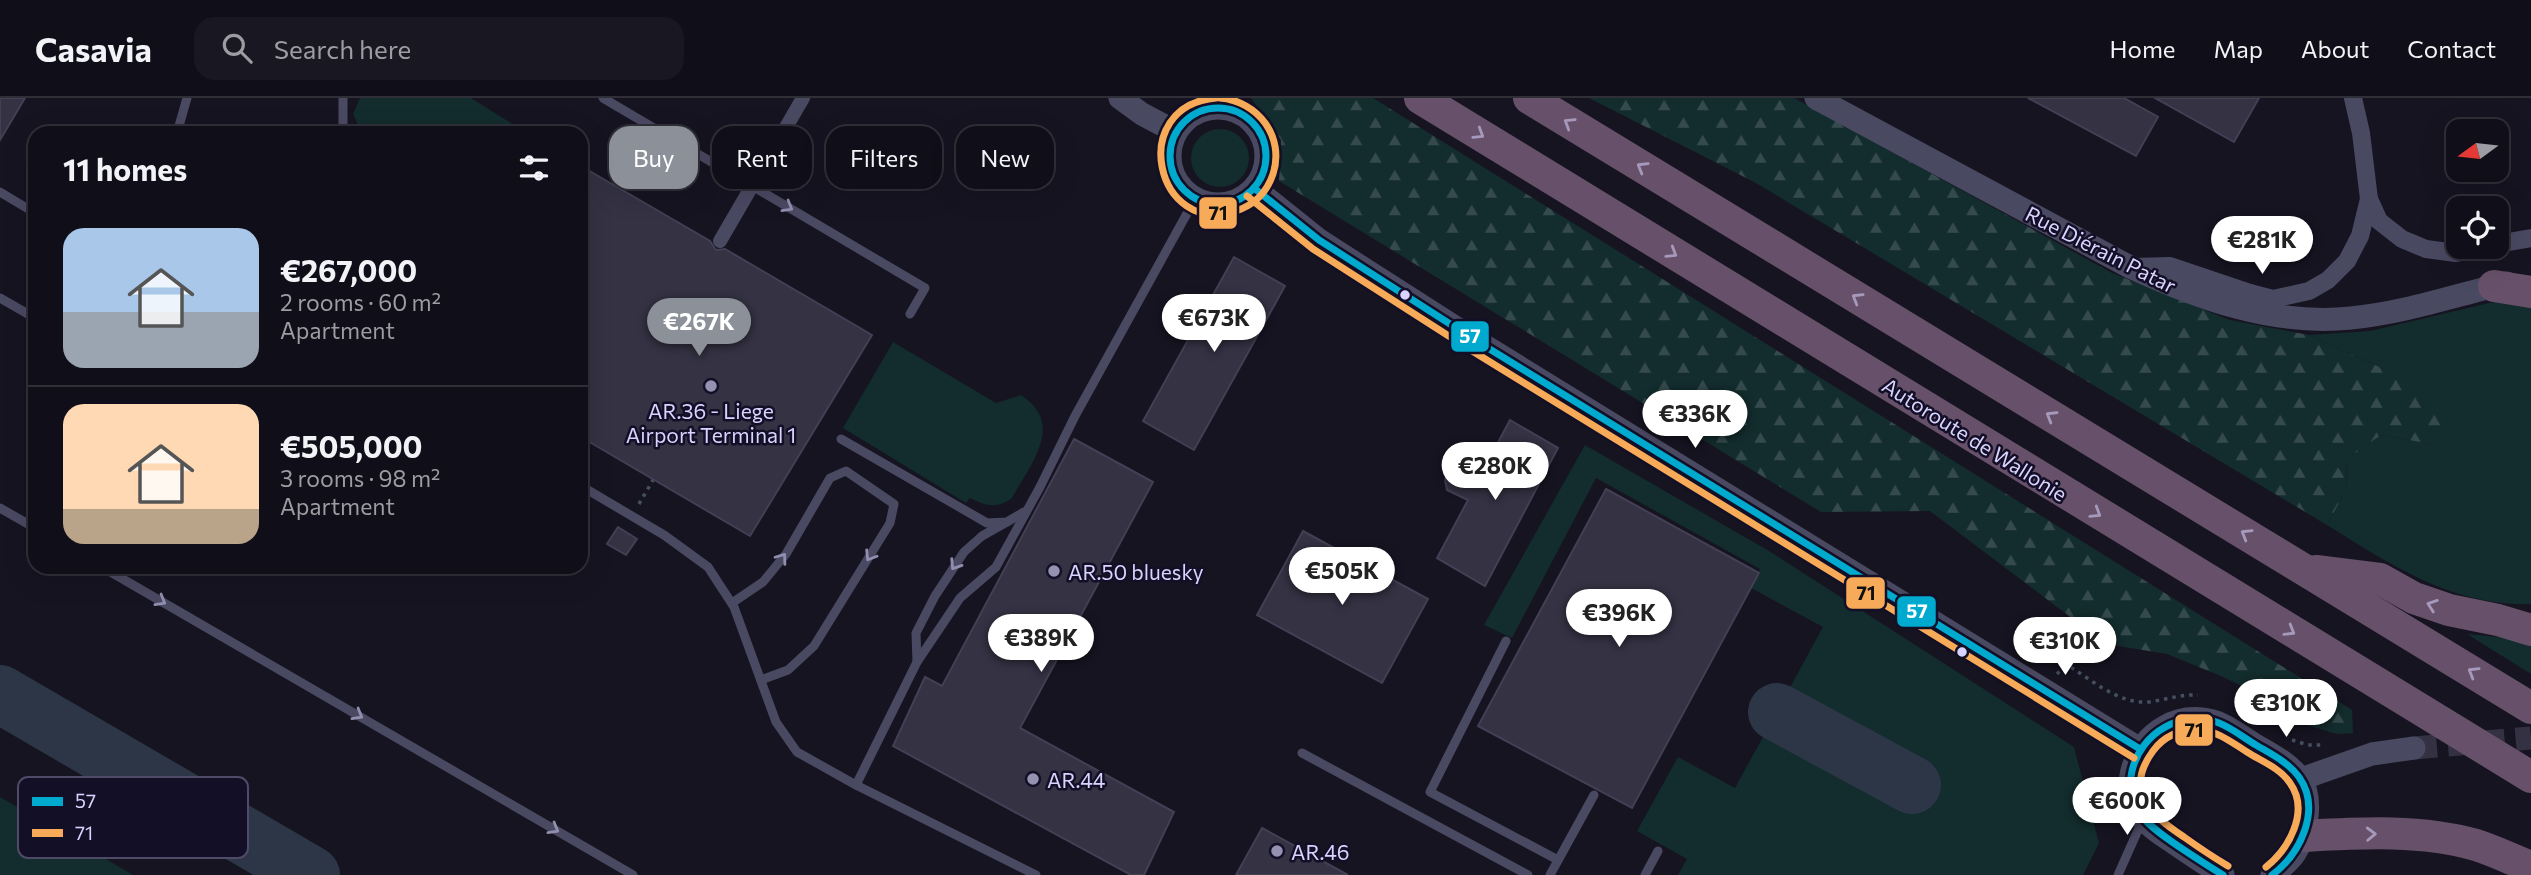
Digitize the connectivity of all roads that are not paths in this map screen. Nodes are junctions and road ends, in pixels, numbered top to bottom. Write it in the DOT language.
graph roads {
  1 [pos="187,98"];
  2 [pos="343,98"];
  3 [pos="603,98"];
  4 [pos="803,98"];
  5 [pos="1120,98"];
  6 [pos="1420,98"];
  7 [pos="1529,98"];
  8 [pos="1816,98"];
  9 [pos="2353,98"];
  10 [pos="179,126"];
  11 [pos="344,126"];
  12 [pos="787,126"];
  13 [pos="1176,132"];
  14 [pos="712,162"];
  15 [pos="1254,188"];
  16 [pos="750,189"];
  17 [pos="757,189"];
  18 [pos="0,192"];
  19 [pos="1195,199"];
  20 [pos="2369,199"];
  21 [pos="28,209"];
  22 [pos="2531,238"];
  23 [pos="720,241"];
  24 [pos="2509,242"];
  25 [pos="2446,252"];
  26 [pos="2130,267"];
  27 [pos="2531,279"];
  28 [pos="2494,286"];
  29 [pos="2531,292"];
  30 [pos="0,298"];
  31 [pos="28,314"];
  32 [pos="910,314"];
  33 [pos="841,439"];
  34 [pos="588,490"];
  35 [pos="0,508"];
  36 [pos="1027,510"];
  37 [pos="1007,522"];
  38 [pos="28,524"];
  39 [pos="2304,569"];
  40 [pos="114,574"];
  41 [pos="732,603"];
  42 [pos="2531,615"];
  43 [pos="2498,620"];
  44 [pos="2531,630"];
  45 [pos="1506,641"];
  46 [pos="917,662"];
  47 [pos="761,680"];
  48 [pos="2531,708"];
  49 [pos="2414,748"];
  50 [pos="2140,749"];
  51 [pos="1302,753"];
  52 [pos="2531,777"];
  53 [pos="2301,779"];
  54 [pos="856,785"];
  55 [pos="1594,795"];
  56 [pos="2142,821"];
  57 [pos="2303,836"];
  58 [pos="1658,851"];
  59 [pos="1558,860"];
  60 [pos="2531,867"];
  61 [pos="633,875"];
  62 [pos="1035,875"];
  63 [pos="1528,875"];
  64 [pos="1550,875"];
  65 [pos="1645,875"];
  66 [pos="2118,875"];
  67 [pos="2223,875"];
  68 [pos="2272,875"];
  1 -- 10 [label="lane"];
  2 -- 11 [label="lane"];
  3 -- 14 [label="lane"];
  4 -- 12 [label="street"];
  5 -- 13 [label="street"];
  6 -- 52 [label="highway, Autoroute de Wallonie, one-way"];
  39 -- 7 [label="highway, one-way"];
  8 -- 26 [label="street, Rue Diérain Patar"];
  9 -- 20 [label="street"];
  13 -- 15 [label="street"];
  13 -- 19 [label="street"];
  15 -- 19 [label="street"];
  15 -- 50 [label="street"];
  16 -- 23 [label="street"];
  17 -- 32 [label="lane, one-way"];
  18 -- 21 [label="lane"];
  19 -- 36 [label="lane"];
  20 -- 25 [label="street"];
  20 -- 26 [label="street"];
  22 -- 24 [label="street"];
  26 -- 28 [label="street, Rue Diérain Patar"];
  27 -- 28 [label="street, Rue Diérain Patar"];
  28 -- 29 [label="highway"];
  30 -- 31 [label="lane"];
  33 -- 37 [label="lane"];
  34 -- 41 [label="lane"];
  35 -- 38 [label="lane"];
  36 -- 37 [label="lane"];
  36 -- 46 [label="lane"];
  37 -- 46 [label="lane, one-way"];
  43 -- 39 [label="highway, one-way"];
  48 -- 39 [label="highway, one-way"];
  40 -- 61 [label="lane, one-way"];
  41 -- 47 [label="lane"];
  41 -- 47 [label="lane, one-way"];
  42 -- 43 [label="highway"];
  43 -- 44 [label="highway"];
  45 -- 59 [label="lane"];
  46 -- 54 [label="lane"];
  47 -- 54 [label="lane"];
  49 -- 53 [label="street"];
  50 -- 53 [label="street"];
  50 -- 56 [label="street"];
  51 -- 63 [label="lane"];
  53 -- 57 [label="street"];
  54 -- 62 [label="lane"];
  55 -- 59 [label="lane"];
  56 -- 66 [label="lane"];
  56 -- 67 [label="street"];
  57 -- 60 [label="highway, one-way"];
  57 -- 68 [label="street"];
  58 -- 65 [label="lane"];
  59 -- 64 [label="lane"];
}
